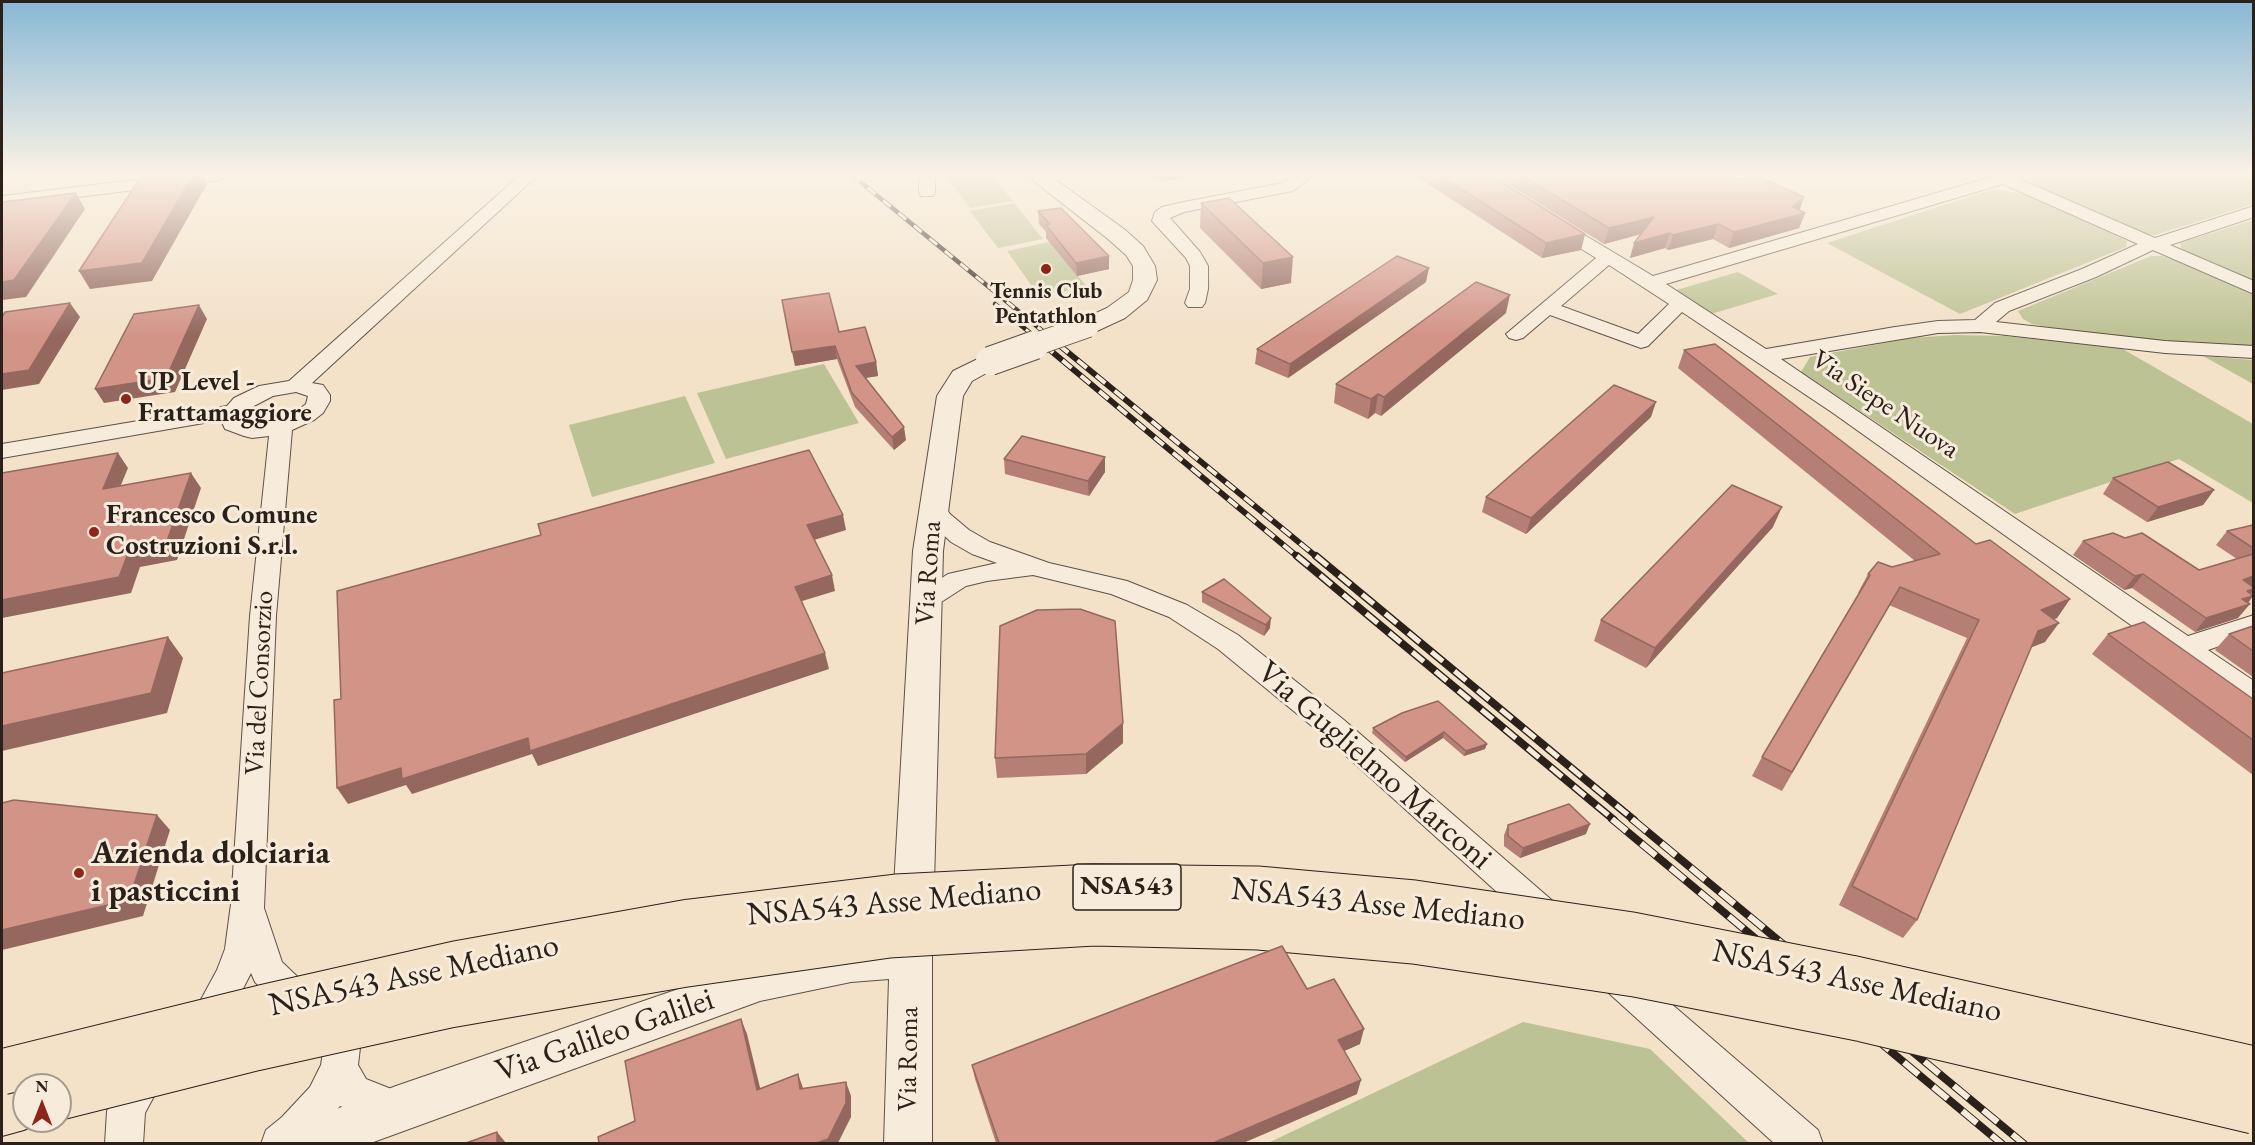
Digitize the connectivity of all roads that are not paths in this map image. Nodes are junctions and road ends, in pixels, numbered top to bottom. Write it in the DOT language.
graph roads {
  1 [pos="471,228"];
  2 [pos="1108,228"];
  3 [pos="1168,228"];
  4 [pos="1562,228"];
  5 [pos="1836,228"];
  6 [pos="2120,228"];
  7 [pos="2200,228"];
  8 [pos="2153,244"];
  9 [pos="1608,257"];
  10 [pos="1651,283"];
  11 [pos="2253,288"];
  12 [pos="1195,303"];
  13 [pos="1681,303"];
  14 [pos="1549,308"];
  15 [pos="1980,326"];
  16 [pos="1516,334"];
  17 [pos="2253,352"];
  18 [pos="1763,356"];
  19 [pos="296,386"];
  20 [pos="234,411"];
  21 [pos="281,427"];
  22 [pos="2,451"];
  23 [pos="934,508"];
  24 [pos="928,551"];
  25 [pos="1001,556"];
  26 [pos="1044,570"];
  27 [pos="926,600"];
  28 [pos="2253,624"];
  29 [pos="2183,648"];
  30 [pos="2253,696"];
  31 [pos="248,904"];
  32 [pos="911,958"];
  33 [pos="292,995"];
  34 [pos="209,1018"];
  35 [pos="339,1068"];
  36 [pos="2253,1070"];
  37 [pos="2,1072"];
  38 [pos="72,1094"];
  39 [pos="396,1109"];
  40 [pos="2253,1111"];
  41 [pos="123,1142"];
  42 [pos="280,1143"];
  43 [pos="307,1143"];
  44 [pos="908,1143"];
  45 [pos="1804,1143"];
  1 -- 19 [label="street"];
  2 -- 23 [label="street, Via Roma, bridge"];
  3 -- 12 [label="street"];
  4 -- 9 [label="street, Via Siepe Nuova"];
  5 -- 10 [label="street"];
  6 -- 8 [label="street"];
  7 -- 8 [label="street"];
  8 -- 11 [label="street"];
  8 -- 15 [label="street"];
  9 -- 10 [label="street, Via Siepe Nuova"];
  9 -- 14 [label="street"];
  10 -- 13 [label="street, Via Siepe Nuova"];
  13 -- 14 [label="street"];
  13 -- 18 [label="street, Via Siepe Nuova"];
  14 -- 16 [label="street"];
  15 -- 17 [label="street"];
  15 -- 18 [label="street"];
  18 -- 29 [label="street, Via Siepe Nuova"];
  19 -- 20 [label="street"];
  19 -- 21 [label="street"];
  20 -- 21 [label="street"];
  20 -- 22 [label="street"];
  21 -- 31 [label="street, Via del Consorzio"];
  23 -- 24 [label="street, Via Roma"];
  23 -- 25 [label="street, Via Guglielmo Marconi"];
  24 -- 25 [label="street, Via Guglielmo Marconi"];
  24 -- 27 [label="street, Via Roma"];
  25 -- 26 [label="street, Via Guglielmo Marconi"];
  26 -- 27 [label="street, Via Guglielmo Marconi"];
  26 -- 45 [label="street, Via Guglielmo Marconi"];
  27 -- 32 [label="street, Via Roma"];
  28 -- 29 [label="street"];
  29 -- 30 [label="street, Via Siepe Nuova"];
  31 -- 33 [label="street, Via del Consorzio"];
  31 -- 34 [label="street, Via del Consorzio"];
  32 -- 39 [label="street, Via Galileo Galilei"];
  32 -- 44 [label="street, Via Roma"];
  33 -- 34 [label="street, Via del Consorzio"];
  33 -- 35 [label="street, Via del Consorzio"];
  34 -- 41 [label="street, Via del Consorzio"];
  35 -- 39 [label="street"];
  35 -- 42 [label="street, Via del Consorzio"];
  36 -- 37 [label="highway, NSA543 Asse Mediano / NSA543, bridge"];
  38 -- 40 [label="highway, NSA543 Asse Mediano / NSA543, bridge"];
  39 -- 43 [label="street, Via Galileo Galilei"];
}
